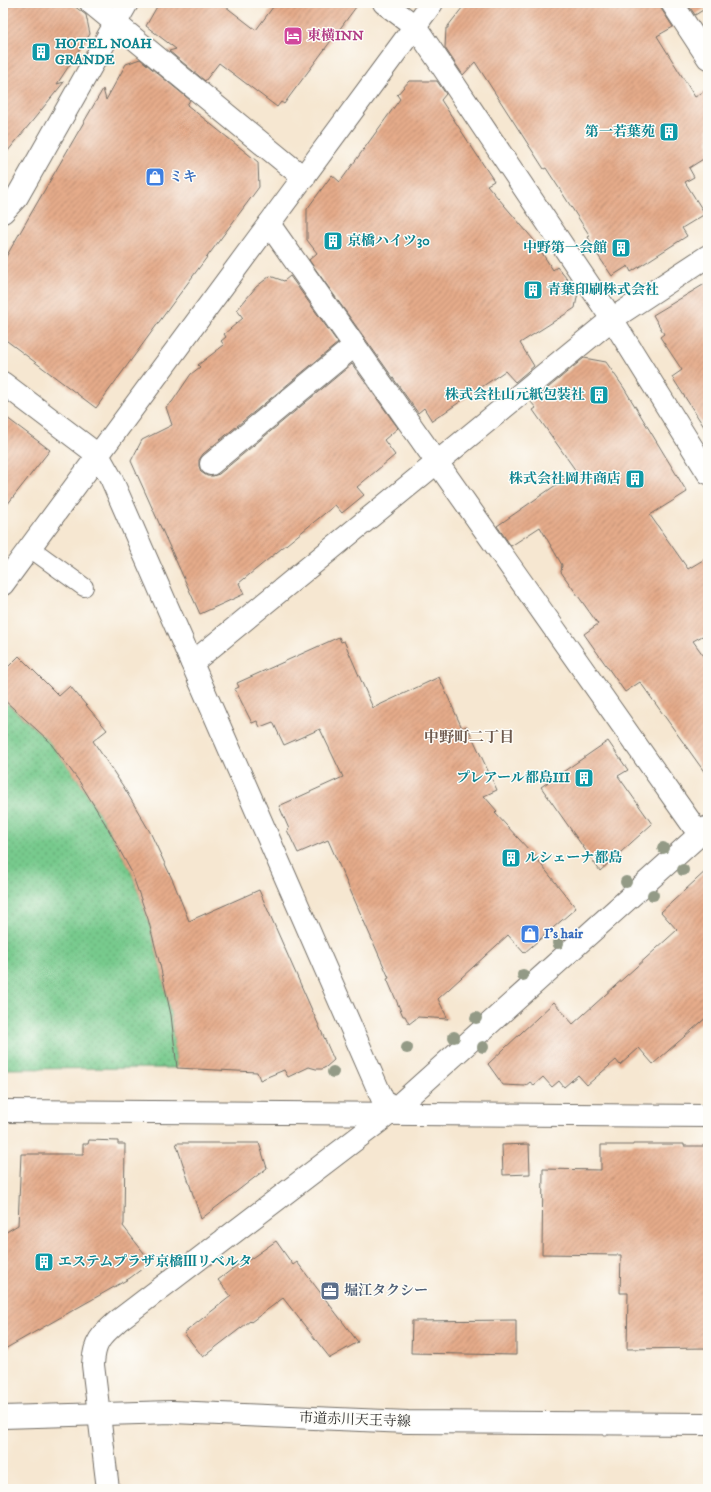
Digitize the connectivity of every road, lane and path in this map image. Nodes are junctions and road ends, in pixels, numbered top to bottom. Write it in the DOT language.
graph roads {
  1 [pos="92,3"];
  2 [pos="127,3"];
  3 [pos="384,3"];
  4 [pos="432,3"];
  5 [pos="672,3"];
  6 [pos="116,23"];
  7 [pos="415,26"];
  8 [pos="708,58"];
  9 [pos="304,178"];
  10 [pos="3,212"];
  11 [pos="269,224"];
  12 [pos="708,256"];
  13 [pos="612,319"];
  14 [pos="354,346"];
  15 [pos="3,383"];
  16 [pos="98,454"];
  17 [pos="436,462"];
  18 [pos="211,464"];
  19 [pos="708,473"];
  20 [pos="30,548"];
  21 [pos="3,584"];
  22 [pos="84,586"];
  23 [pos="192,663"];
  24 [pos="703,830"];
  25 [pos="3,1112"];
  26 [pos="389,1114"];
  27 [pos="708,1116"];
  28 [pos="99,1413"];
  29 [pos="3,1416"];
  30 [pos="708,1424"];
  31 [pos="108,1489"];
  1 -- 6 [label="street"];
  2 -- 6 [label="street"];
  3 -- 7 [label="street"];
  4 -- 7 [label="street"];
  5 -- 8 [label="street"];
  6 -- 9 [label="street"];
  6 -- 10 [label="street"];
  7 -- 9 [label="street"];
  7 -- 13 [label="street"];
  9 -- 11 [label="street"];
  11 -- 14 [label="street"];
  11 -- 16 [label="street"];
  12 -- 13 [label="street"];
  13 -- 17 [label="street"];
  13 -- 19 [label="street"];
  14 -- 17 [label="street"];
  14 -- 18 [label="street"];
  15 -- 16 [label="street"];
  16 -- 20 [label="street"];
  16 -- 23 [label="street"];
  17 -- 23 [label="street"];
  17 -- 24 [label="street"];
  20 -- 21 [label="street"];
  20 -- 22 [label="lane"];
  23 -- 26 [label="street"];
  24 -- 26 [label="street"];
  25 -- 26 [label="street"];
  26 -- 27 [label="street"];
  26 -- 28 [label="street"];
  28 -- 29 [label="street, 市道赤川天王寺線"];
  28 -- 30 [label="street, 市道赤川天王寺線"];
  28 -- 31 [label="street"];
}
